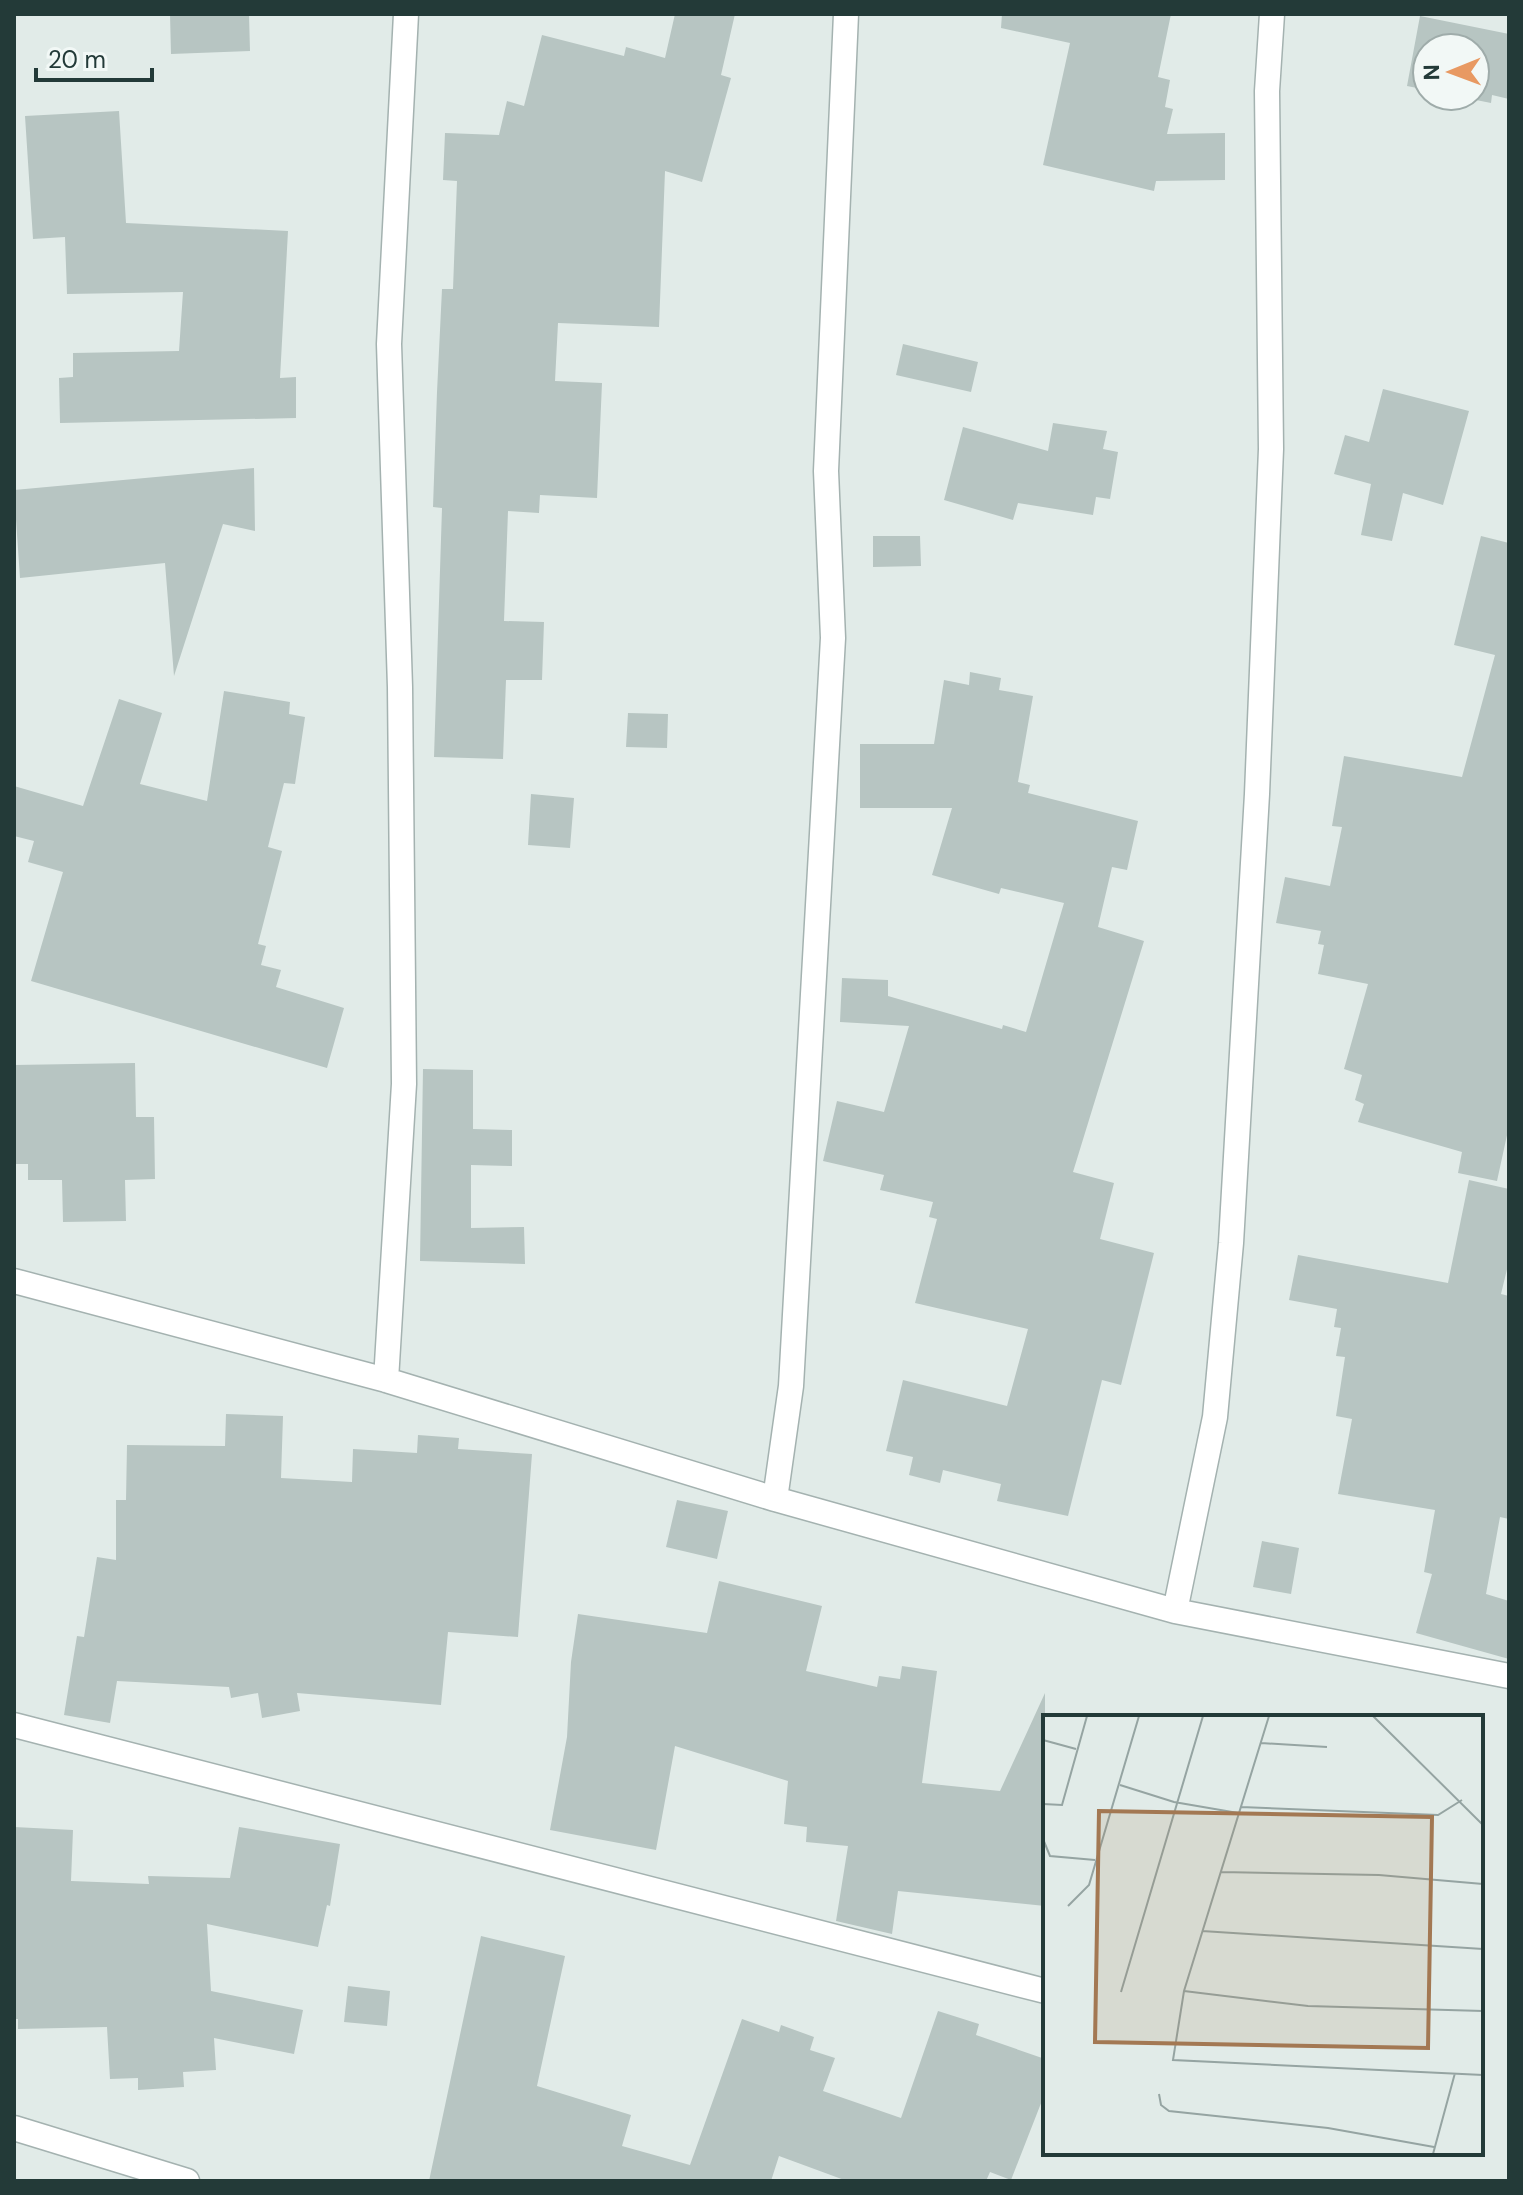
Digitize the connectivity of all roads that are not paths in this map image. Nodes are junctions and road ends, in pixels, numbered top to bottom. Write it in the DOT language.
graph roads {
  1 [pos="406,14"];
  2 [pos="846,14"];
  3 [pos="1272,14"];
  4 [pos="14,1281"];
  5 [pos="386,1380"];
  6 [pos="775,1499"];
  7 [pos="1175,1611"];
  8 [pos="1509,1676"];
  9 [pos="14,1725"];
  10 [pos="1043,1990"];
  11 [pos="14,2128"];
  12 [pos="187,2181"];
  1 -- 5 [label="street"];
  2 -- 6 [label="street"];
  3 -- 7 [label="street"];
  4 -- 5 [label="street"];
  5 -- 6 [label="street"];
  6 -- 7 [label="street"];
  7 -- 8 [label="street"];
  9 -- 10 [label="street"];
  11 -- 12 [label="street"];
}
